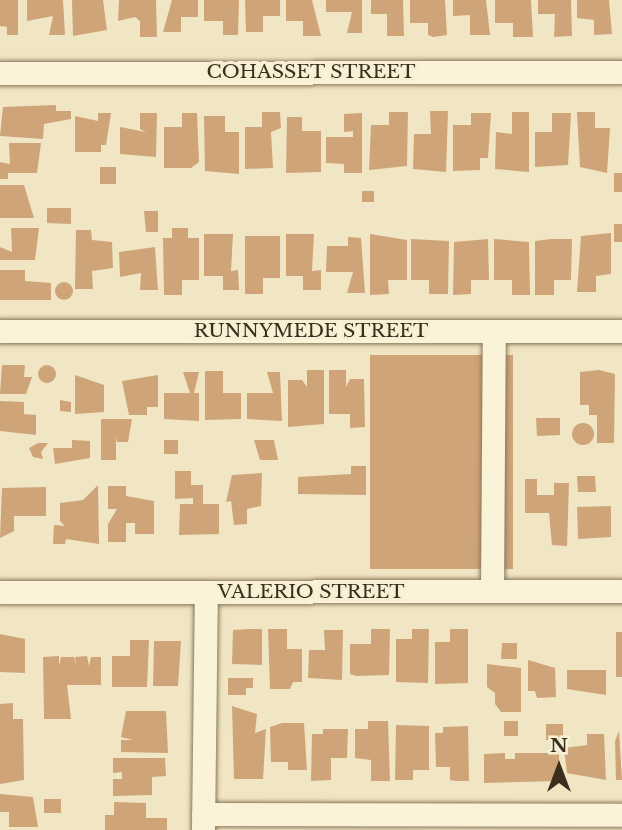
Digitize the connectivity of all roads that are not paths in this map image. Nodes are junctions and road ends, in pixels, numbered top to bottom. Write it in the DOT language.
graph roads {
  1 [pos="622,72"];
  2 [pos="0,73"];
  3 [pos="0,331"];
  4 [pos="494,331"];
  5 [pos="622,331"];
  6 [pos="492,591"];
  7 [pos="622,591"];
  8 [pos="0,592"];
  9 [pos="206,592"];
  10 [pos="622,815"];
  11 [pos="203,822"];
  1 -- 2 [label="street, COHASSET STREET"];
  3 -- 4 [label="street, RUNNYMEDE STREET"];
  4 -- 5 [label="street, RUNNYMEDE STREET"];
  4 -- 6 [label="street"];
  6 -- 7 [label="street, VALERIO STREET"];
  6 -- 9 [label="street, VALERIO STREET"];
  8 -- 9 [label="street, VALERIO STREET"];
  9 -- 11 [label="street"];
  10 -- 11 [label="street"];
}
